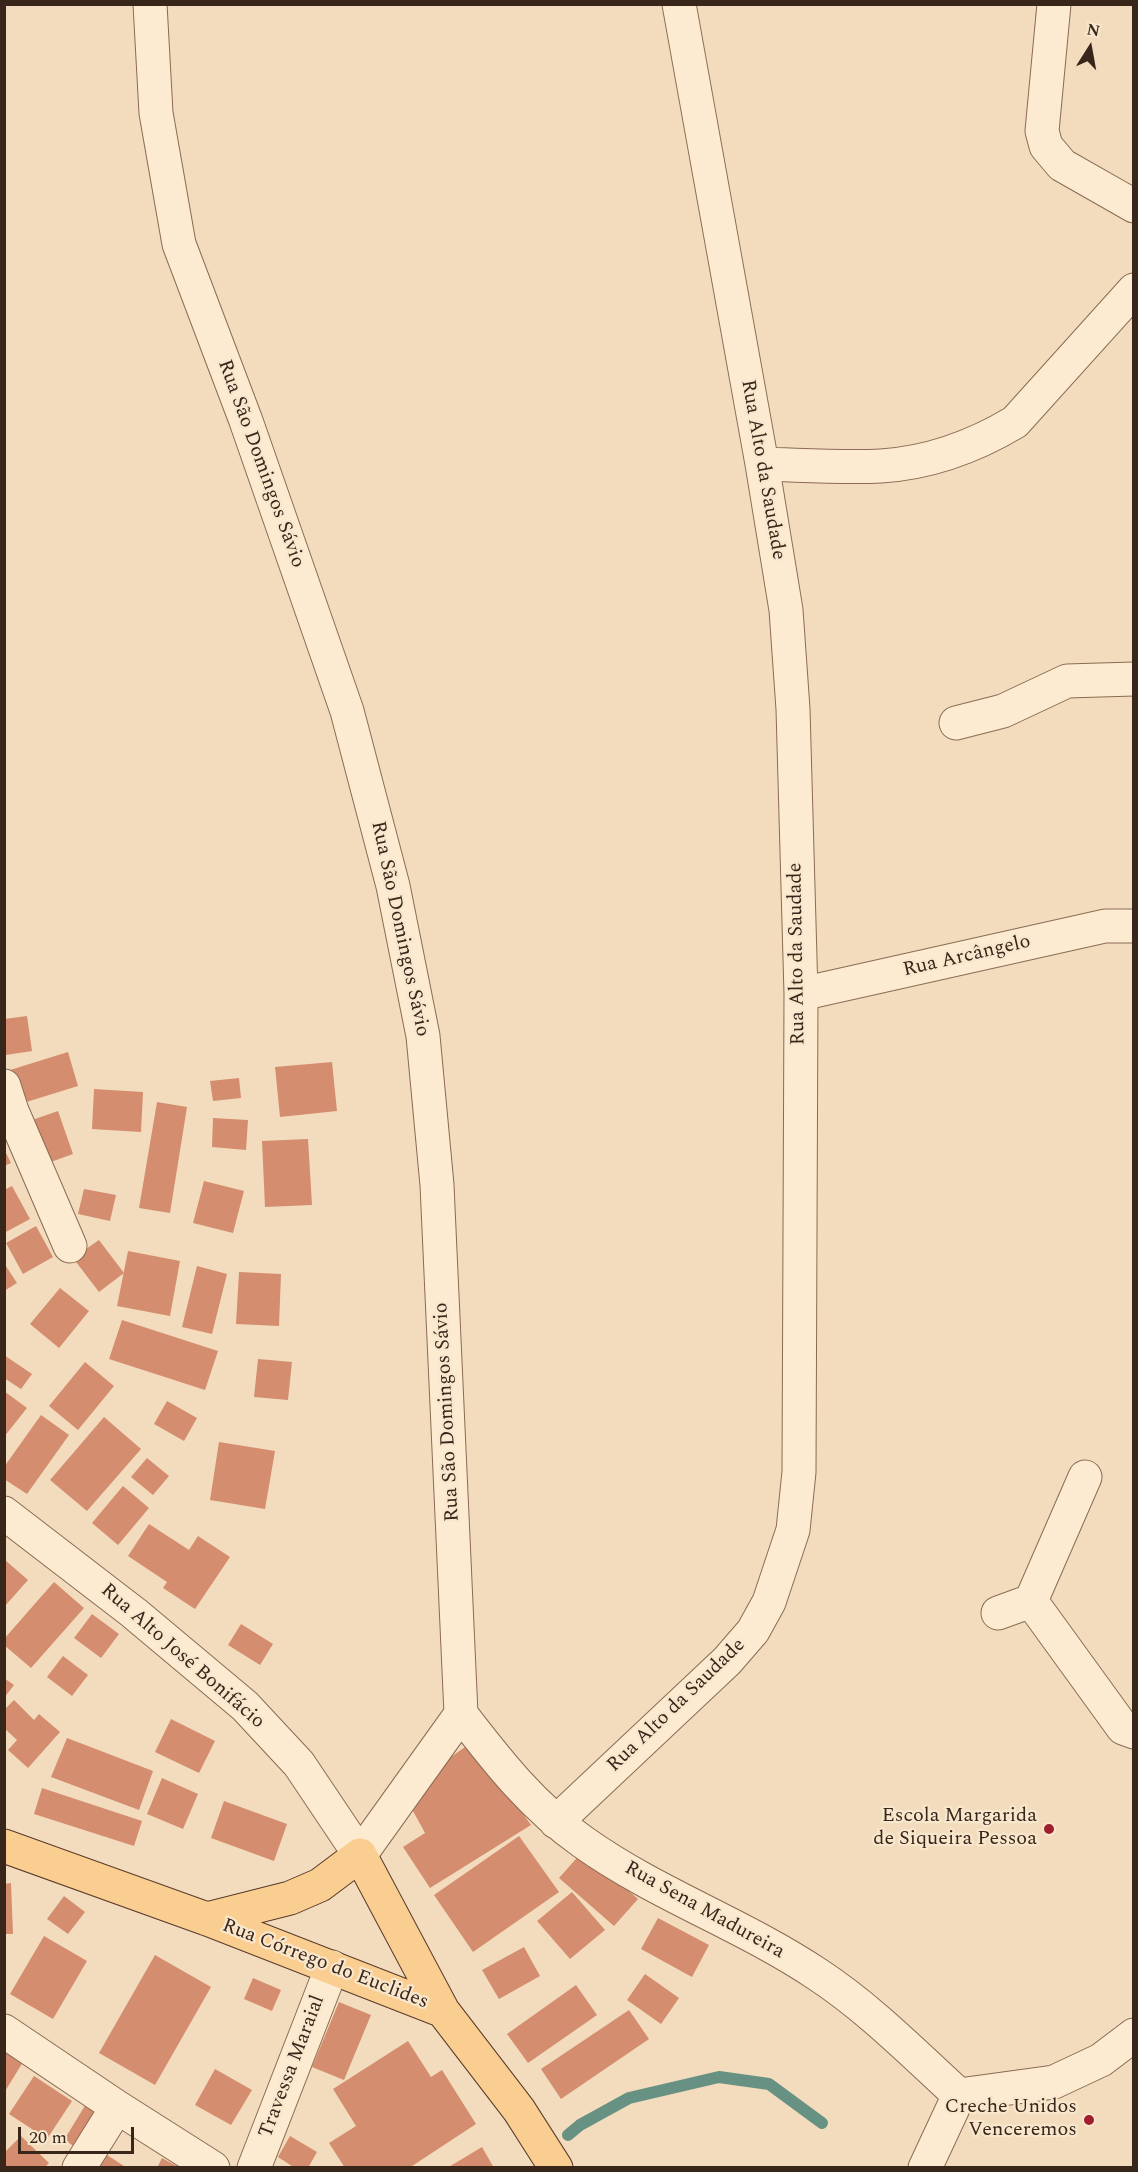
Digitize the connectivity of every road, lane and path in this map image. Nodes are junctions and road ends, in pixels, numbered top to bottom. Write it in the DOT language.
graph roads {
  1 [pos="150,4"];
  2 [pos="679,4"];
  3 [pos="1054,4"];
  4 [pos="1134,207"];
  5 [pos="1134,290"];
  6 [pos="762,464"];
  7 [pos="1134,679"];
  8 [pos="956,723"];
  9 [pos="1134,926"];
  10 [pos="801,994"];
  11 [pos="4,1086"];
  12 [pos="70,1246"];
  13 [pos="1085,1477"];
  14 [pos="4,1513"];
  15 [pos="1031,1601"];
  16 [pos="998,1613"];
  17 [pos="461,1714"];
  18 [pos="1134,1732"];
  19 [pos="556,1822"];
  20 [pos="4,1846"];
  21 [pos="360,1855"];
  22 [pos="207,1919"];
  23 [pos="332,1967"];
  24 [pos="443,2010"];
  25 [pos="4,2031"];
  26 [pos="1134,2035"];
  27 [pos="959,2095"];
  28 [pos="117,2107"];
  29 [pos="79,2168"];
  30 [pos="213,2168"];
  31 [pos="254,2168"];
  32 [pos="556,2168"];
  33 [pos="925,2168"];
  1 -- 17 [label="street, Rua São Domingos Sávio"];
  2 -- 6 [label="street, Rua Alto da Saudade"];
  3 -- 4 [label="street"];
  5 -- 6 [label="street"];
  6 -- 10 [label="street, Rua Alto da Saudade"];
  7 -- 8 [label="street"];
  9 -- 10 [label="street, Rua Arcângelo"];
  10 -- 19 [label="street, Rua Alto da Saudade"];
  11 -- 12 [label="street"];
  13 -- 15 [label="street"];
  14 -- 21 [label="street, Rua Alto José Bonifácio"];
  15 -- 16 [label="street"];
  15 -- 18 [label="street"];
  17 -- 19 [label="street, Rua Sena Madureira"];
  17 -- 21 [label="street"];
  19 -- 27 [label="street, Rua Sena Madureira"];
  20 -- 22 [label="main road, Rua Córrego do Euclides"];
  21 -- 22 [label="main road, Rua Córrego do Euclides"];
  21 -- 24 [label="main road, Rua Alto José Bonifácio"];
  22 -- 23 [label="main road, Rua Córrego do Euclides"];
  23 -- 24 [label="main road, Rua Córrego do Euclides"];
  23 -- 31 [label="street, Travessa Maraial"];
  24 -- 32 [label="main road, Rua Alto José Bonifácio"];
  25 -- 28 [label="street"];
  26 -- 27 [label="street"];
  27 -- 33 [label="street"];
  28 -- 29 [label="street"];
  28 -- 30 [label="street"];
}
